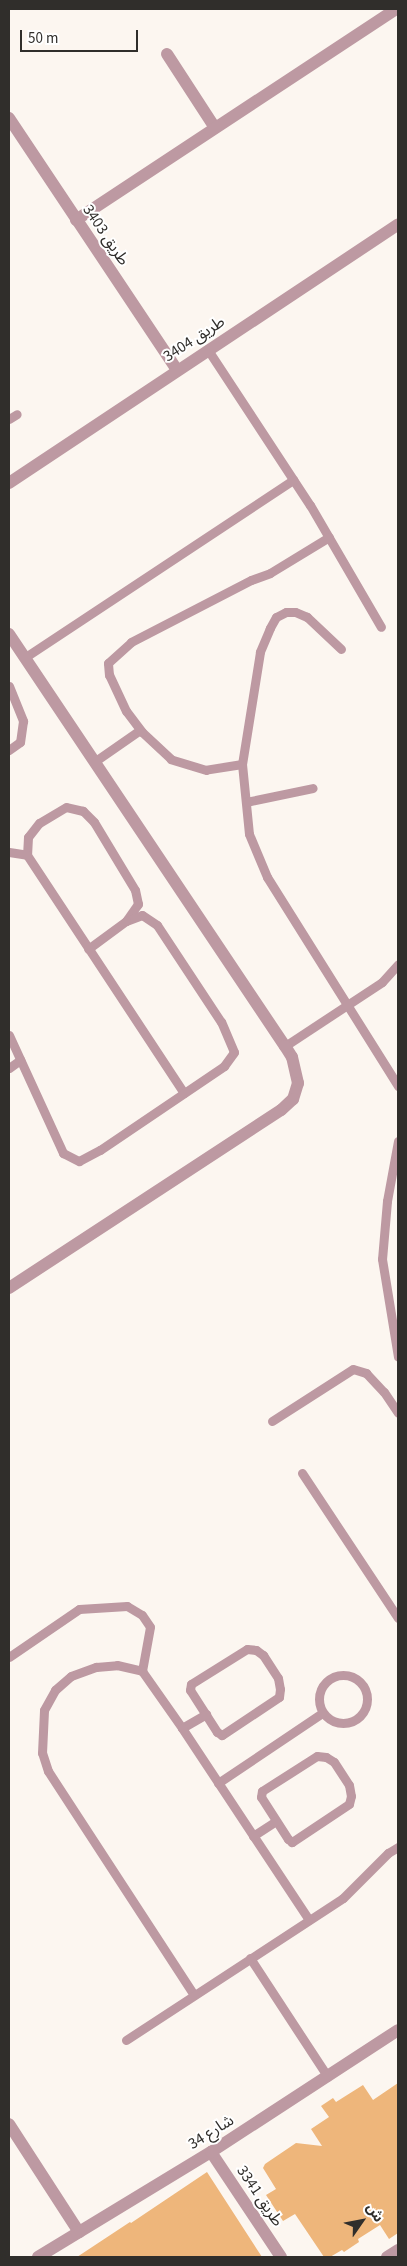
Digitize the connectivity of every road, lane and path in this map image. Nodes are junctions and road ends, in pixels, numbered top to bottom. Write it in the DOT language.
graph roads {
  1 [pos="396,9"];
  2 [pos="167,54"];
  3 [pos="9,118"];
  4 [pos="215,128"];
  5 [pos="76,220"];
  6 [pos="398,225"];
  7 [pos="208,350"];
  8 [pos="177,370"];
  9 [pos="17,414"];
  10 [pos="9,419"];
  11 [pos="293,480"];
  12 [pos="9,483"];
  13 [pos="329,537"];
  14 [pos="381,627"];
  15 [pos="9,634"];
  16 [pos="341,649"];
  17 [pos="24,658"];
  18 [pos="9,686"];
  19 [pos="140,730"];
  20 [pos="9,750"];
  21 [pos="94,762"];
  22 [pos="242,764"];
  23 [pos="313,788"];
  24 [pos="246,802"];
  25 [pos="9,852"];
  26 [pos="27,855"];
  27 [pos="126,921"];
  28 [pos="88,949"];
  29 [pos="398,964"];
  30 [pos="346,1006"];
  31 [pos="9,1035"];
  32 [pos="286,1046"];
  33 [pos="20,1060"];
  34 [pos="9,1068"];
  35 [pos="398,1086"];
  36 [pos="184,1093"];
  37 [pos="398,1140"];
  38 [pos="9,1288"];
  39 [pos="398,1357"];
  40 [pos="398,1413"];
  41 [pos="272,1421"];
  42 [pos="302,1472"];
  43 [pos="398,1618"];
  44 [pos="9,1658"];
  45 [pos="142,1671"];
  46 [pos="322,1713"];
  47 [pos="206,1714"];
  48 [pos="182,1728"];
  49 [pos="218,1783"];
  50 [pos="276,1821"];
  51 [pos="253,1836"];
  52 [pos="398,1847"];
  53 [pos="309,1920"];
  54 [pos="250,1958"];
  55 [pos="194,1995"];
  56 [pos="398,2030"];
  57 [pos="126,2040"];
  58 [pos="328,2077"];
  59 [pos="9,2124"];
  60 [pos="211,2152"];
  61 [pos="79,2232"];
  62 [pos="398,2250"];
  63 [pos="38,2257"];
  64 [pos="281,2257"];
  65 [pos="387,2257"];
  1 -- 4 [label="street"];
  2 -- 4 [label="street"];
  3 -- 5 [label="street, طريق 3403"];
  4 -- 5 [label="street"];
  5 -- 8 [label="street, طريق 3403"];
  6 -- 7 [label="street, طريق 3404"];
  7 -- 8 [label="street, طريق 3404"];
  7 -- 11 [label="lane"];
  8 -- 12 [label="street, طريق 3404"];
  9 -- 10 [label="lane"];
  11 -- 13 [label="lane"];
  11 -- 17 [label="lane"];
  13 -- 14 [label="lane"];
  13 -- 19 [label="lane"];
  15 -- 17 [label="street"];
  16 -- 22 [label="lane"];
  17 -- 21 [label="street"];
  18 -- 20 [label="lane"];
  19 -- 21 [label="lane"];
  19 -- 22 [label="lane"];
  21 -- 32 [label="street"];
  22 -- 24 [label="lane"];
  23 -- 24 [label="lane"];
  24 -- 30 [label="lane"];
  25 -- 26 [label="lane"];
  26 -- 27 [label="lane"];
  26 -- 28 [label="lane"];
  27 -- 28 [label="lane"];
  27 -- 36 [label="lane"];
  28 -- 36 [label="lane"];
  29 -- 30 [label="lane"];
  30 -- 32 [label="lane"];
  30 -- 35 [label="lane"];
  31 -- 33 [label="lane"];
  32 -- 38 [label="street"];
  33 -- 34 [label="lane"];
  33 -- 36 [label="lane"];
  37 -- 39 [label="lane"];
  40 -- 41 [label="lane"];
  42 -- 43 [label="lane"];
  44 -- 45 [label="lane"];
  45 -- 48 [label="lane"];
  45 -- 55 [label="lane"];
  46 -- 46 [label="lane"];
  46 -- 49 [label="lane"];
  47 -- 47 [label="lane"];
  47 -- 48 [label="lane"];
  48 -- 49 [label="lane"];
  49 -- 51 [label="lane"];
  50 -- 50 [label="lane"];
  50 -- 51 [label="lane"];
  51 -- 53 [label="lane"];
  52 -- 53 [label="lane"];
  53 -- 54 [label="lane"];
  54 -- 55 [label="lane"];
  54 -- 58 [label="lane"];
  55 -- 57 [label="lane"];
  56 -- 58 [label="street, شارع 34"];
  58 -- 60 [label="street, شارع 34"];
  59 -- 61 [label="street"];
  60 -- 61 [label="street, شارع 34"];
  60 -- 64 [label="street, طريق 3341"];
  61 -- 63 [label="street, شارع 34"];
  62 -- 65 [label="street"];
}
